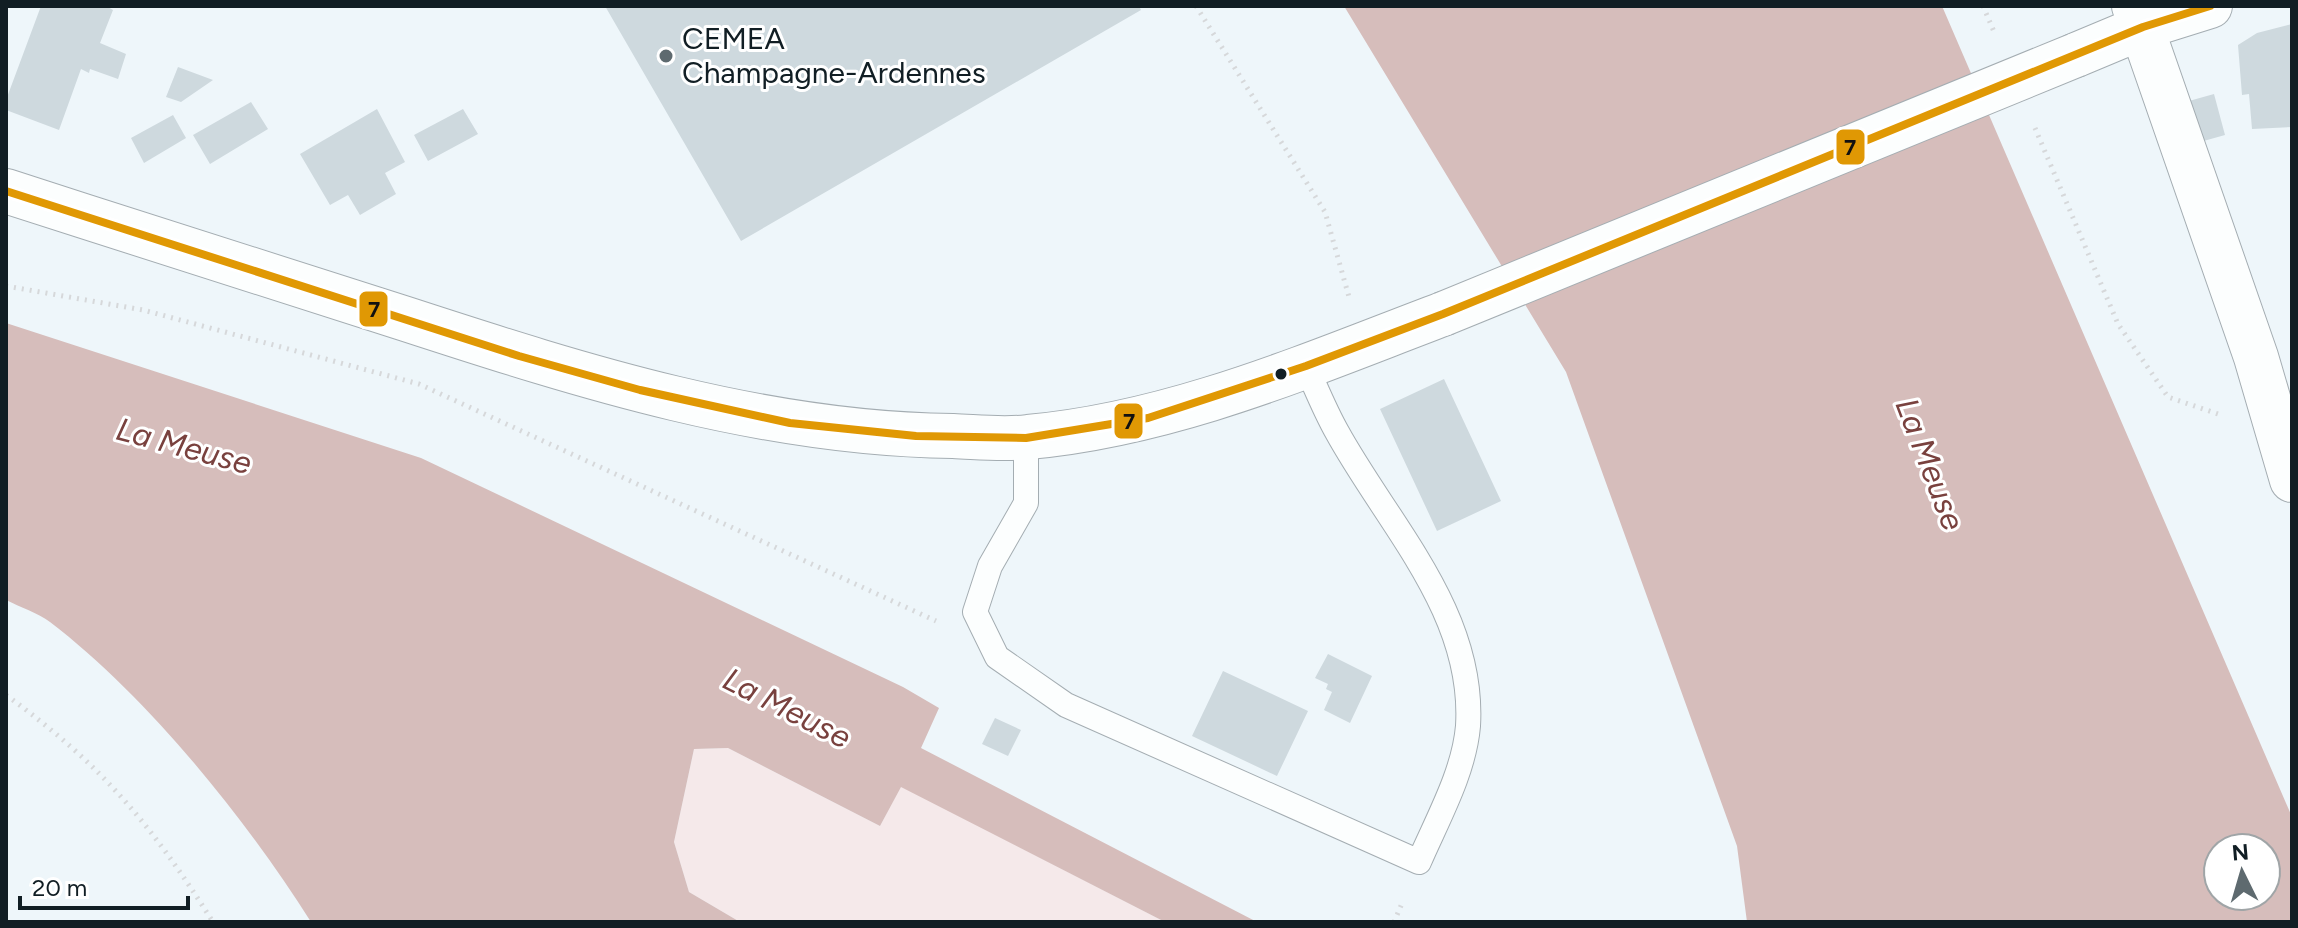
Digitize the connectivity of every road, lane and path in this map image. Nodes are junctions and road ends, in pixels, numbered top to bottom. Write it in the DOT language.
graph roads {
  1 [pos="1196,6"];
  2 [pos="1983,6"];
  3 [pos="2210,6"];
  4 [pos="2139,17"];
  5 [pos="1995,35"];
  6 [pos="2032,122"];
  7 [pos="6,191"];
  8 [pos="6,286"];
  9 [pos="1363,344"];
  10 [pos="1306,366"];
  11 [pos="2279,436"];
  12 [pos="1026,438"];
  13 [pos="2292,480"];
  14 [pos="992,646"];
  15 [pos="6,695"];
  16 [pos="213,922"];
  1 -- 9 [label="path"];
  2 -- 5 [label="path"];
  3 -- 4 [label="street"];
  4 -- 9 [label="street, bridge"];
  4 -- 11 [label="street"];
  6 -- 11 [label="path"];
  7 -- 12 [label="street"];
  8 -- 14 [label="path"];
  9 -- 10 [label="street"];
  10 -- 12 [label="street"];
  10 -- 14 [label="lane"];
  11 -- 13 [label="street"];
  12 -- 14 [label="lane"];
  15 -- 16 [label="path"];
}
